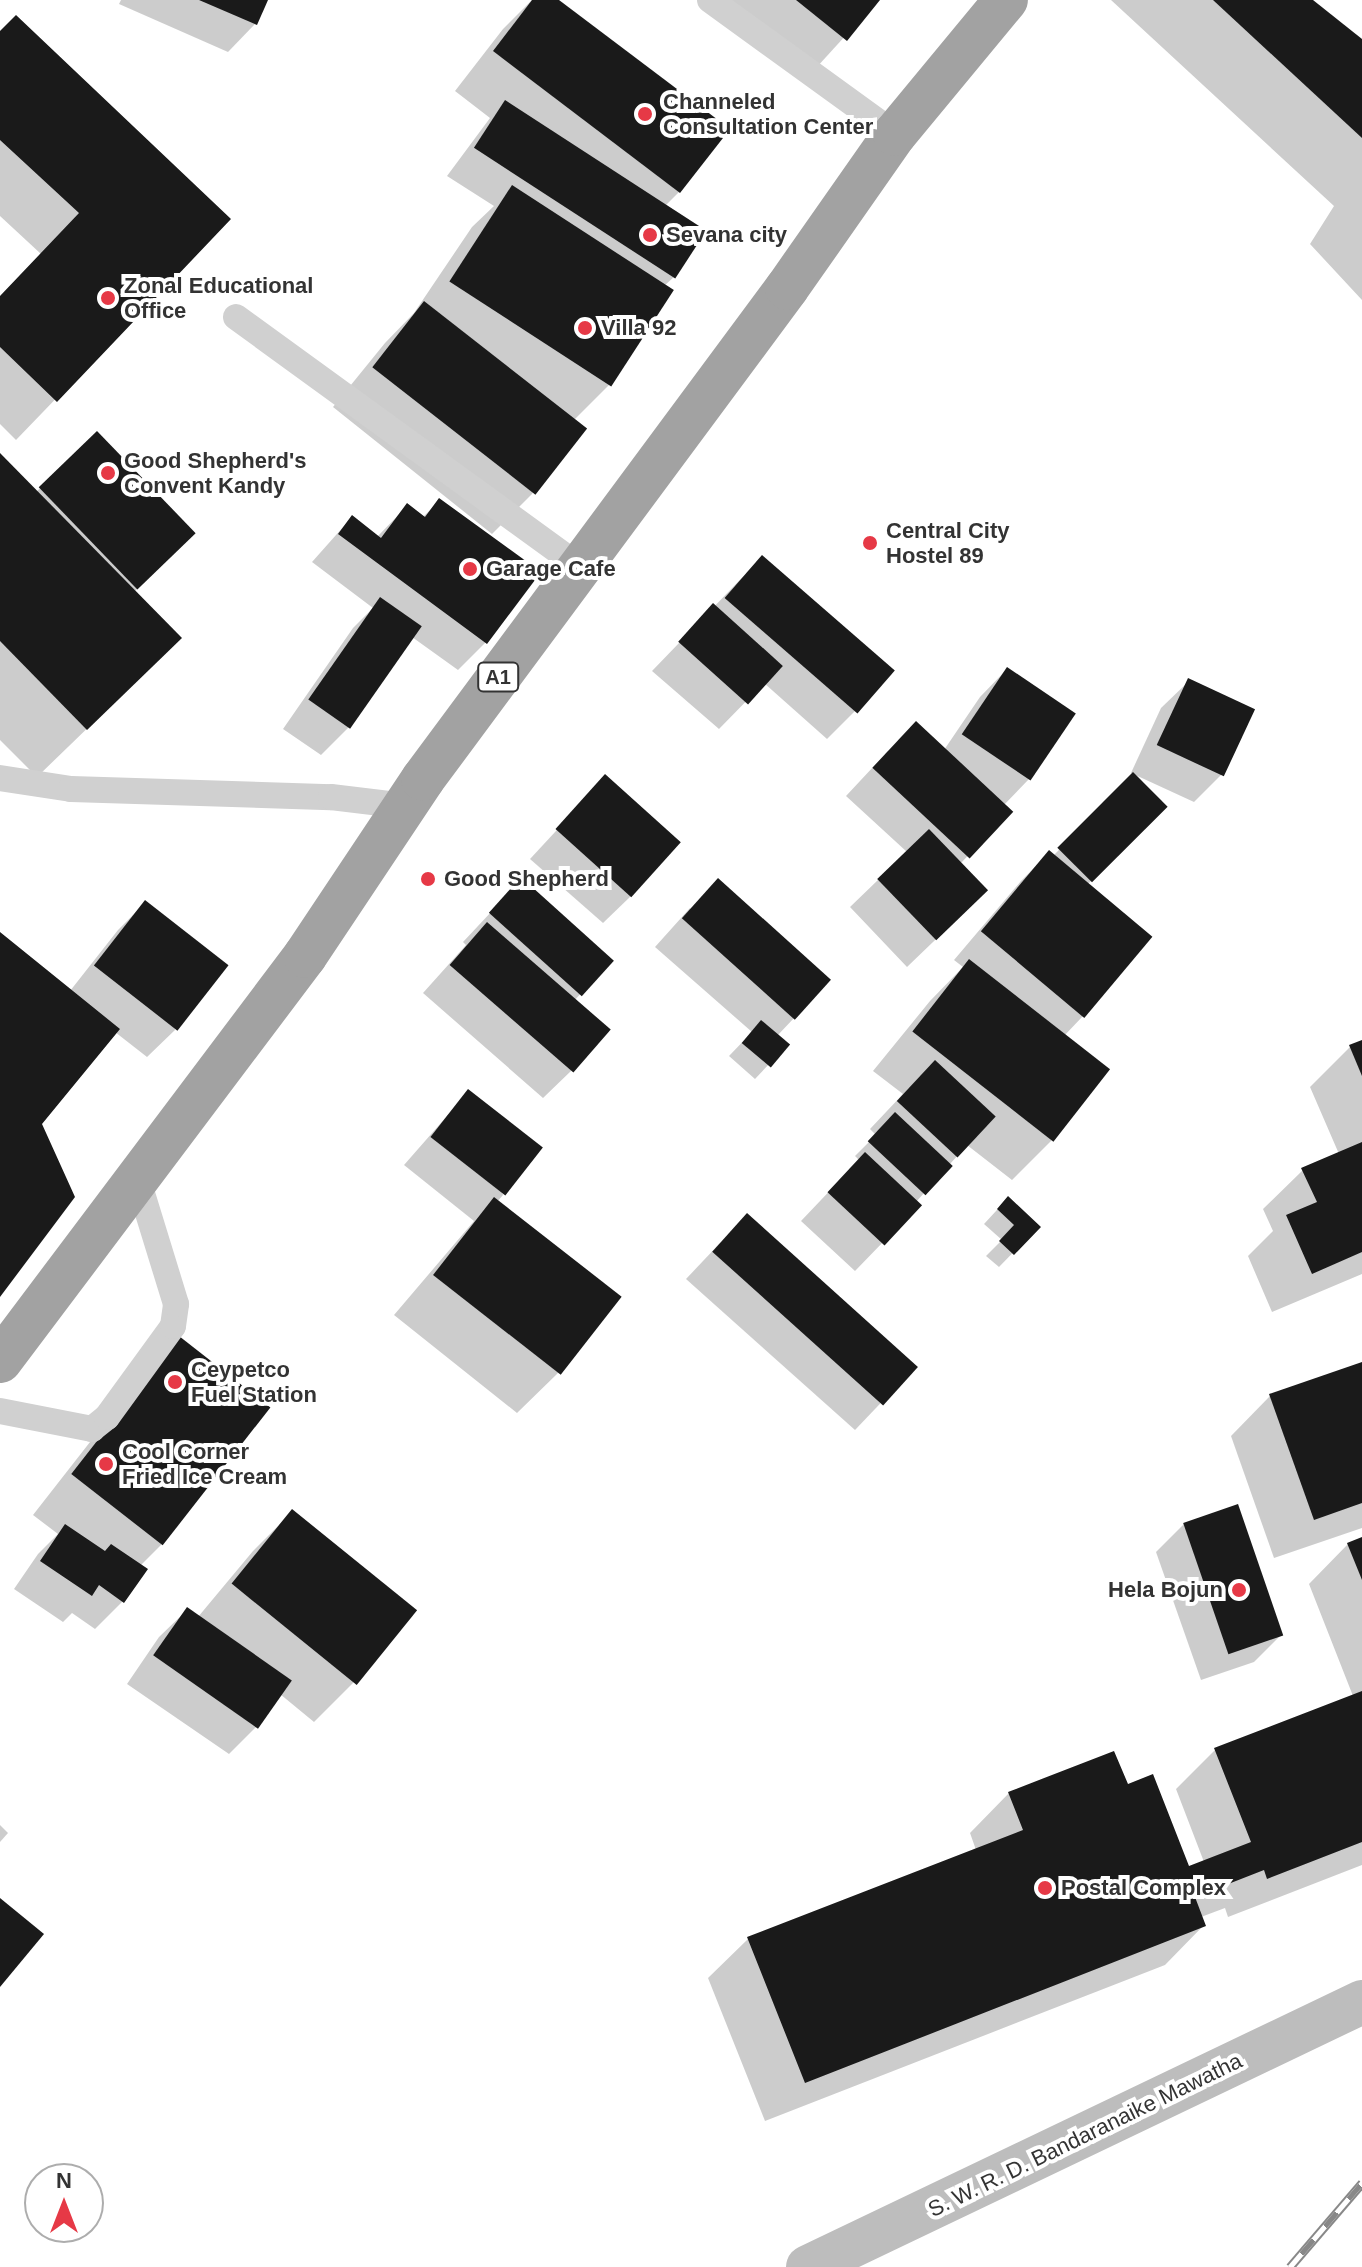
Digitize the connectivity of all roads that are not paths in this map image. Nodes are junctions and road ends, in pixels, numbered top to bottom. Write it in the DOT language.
graph roads {
  1 [pos="710,0"];
  2 [pos="1006,0"];
  3 [pos="895,134"];
  4 [pos="236,317"];
  5 [pos="579,566"];
  6 [pos="0,778"];
  7 [pos="405,806"];
  8 [pos="137,1177"];
  9 [pos="0,1361"];
  10 [pos="0,1411"];
  11 [pos="1362,2002"];
  12 [pos="808,2267"];
  1 -- 3 [label="lane"];
  2 -- 3 [label="highway, A1"];
  3 -- 5 [label="highway, A1"];
  4 -- 5 [label="lane"];
  5 -- 7 [label="highway, A1"];
  6 -- 7 [label="lane"];
  7 -- 8 [label="highway, A1"];
  8 -- 9 [label="highway, A1"];
  8 -- 10 [label="lane"];
  11 -- 12 [label="main road, S. W. R. D. Bandaranaike Mawatha"];
}
